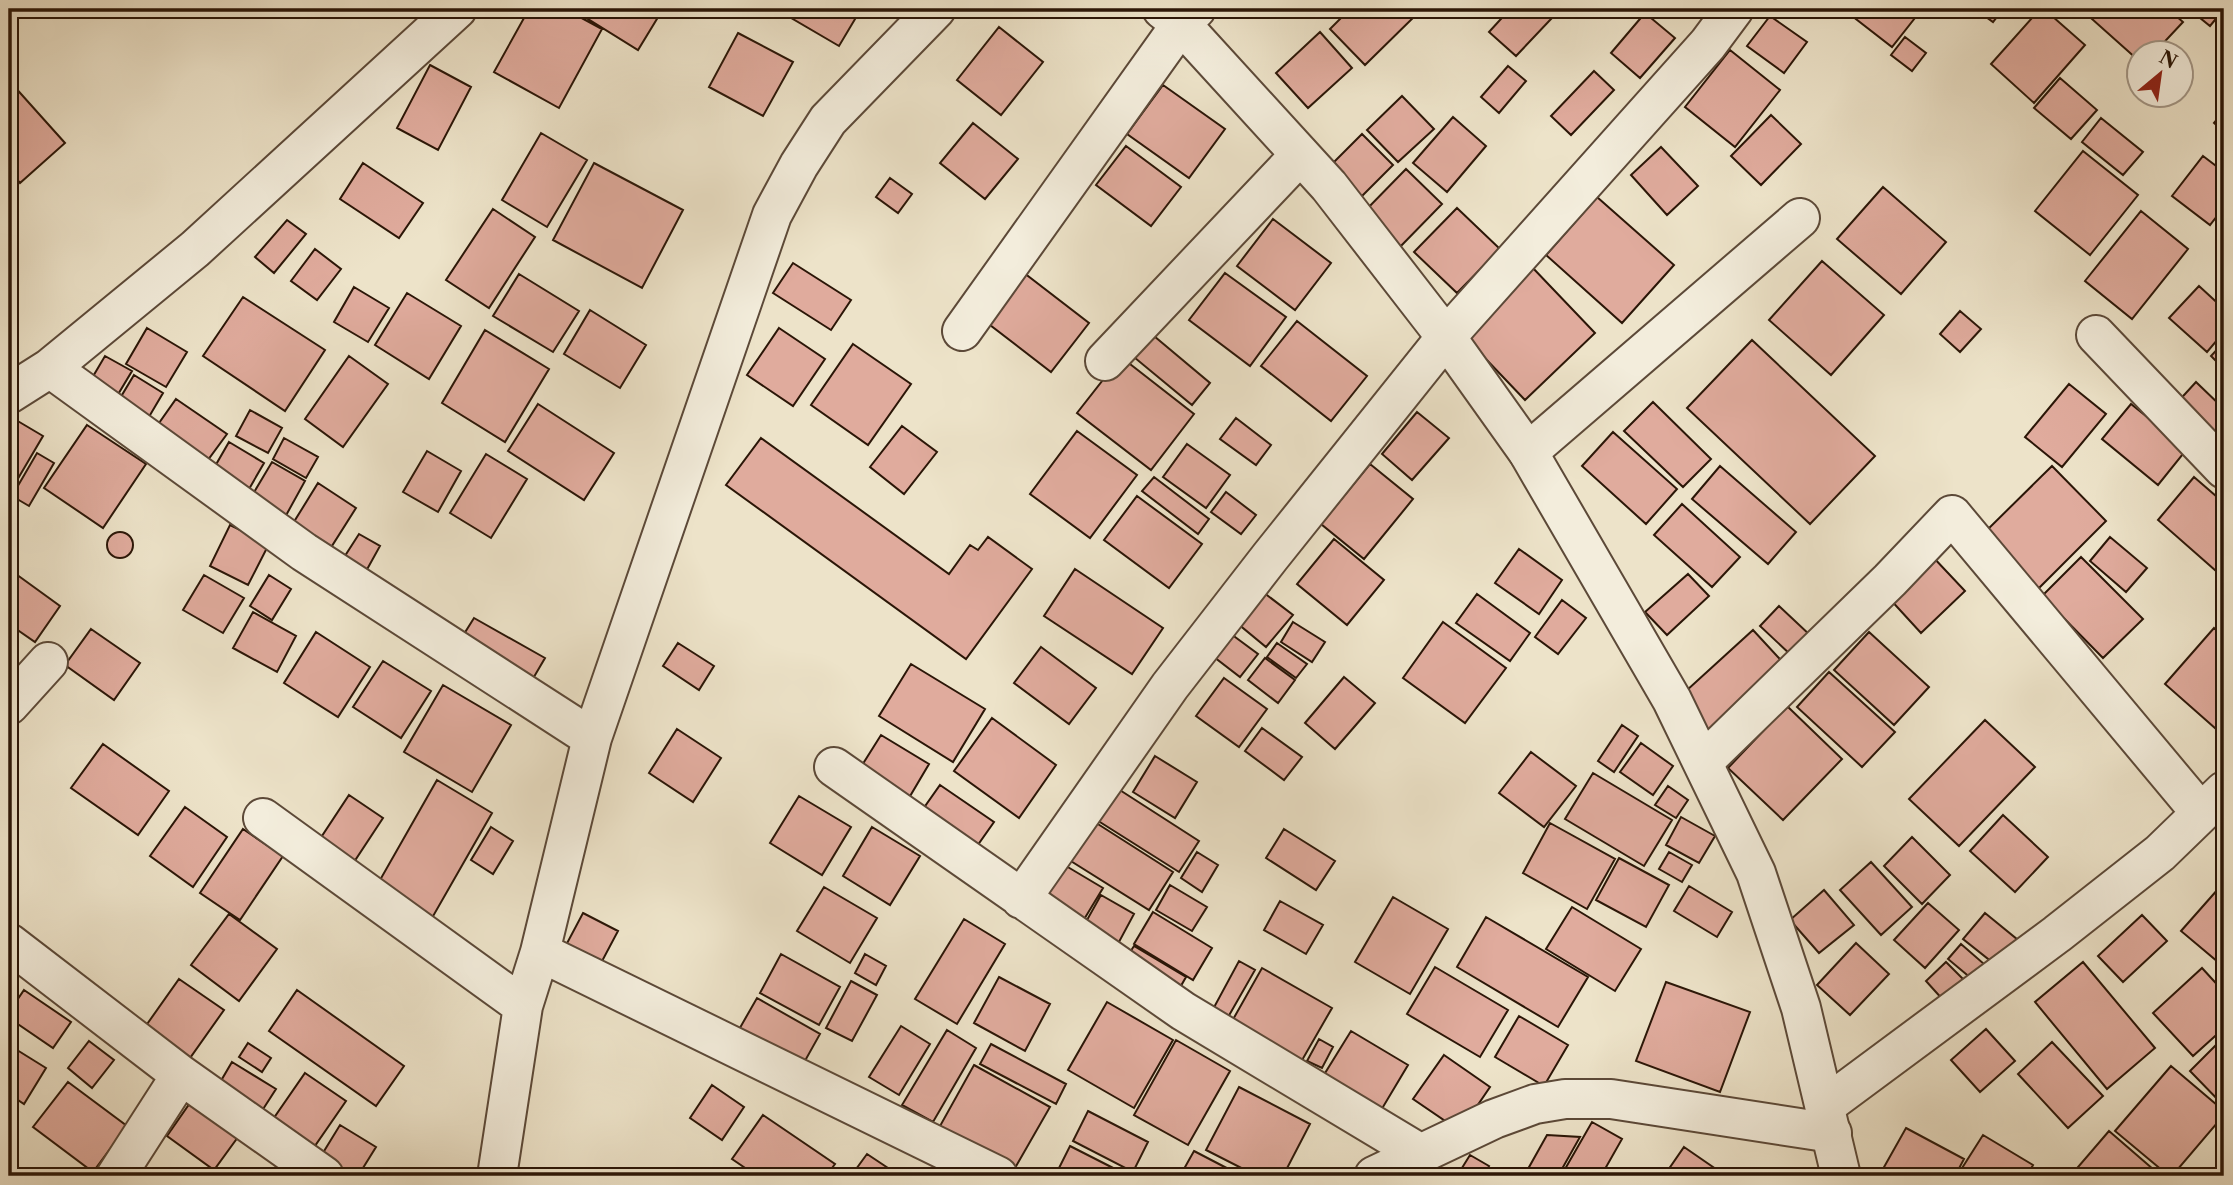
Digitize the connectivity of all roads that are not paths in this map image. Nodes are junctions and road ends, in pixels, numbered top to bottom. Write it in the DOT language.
graph roads {
  1 [pos="457,9"];
  2 [pos="936,9"];
  3 [pos="1734,9"];
  4 [pos="1180,14"];
  5 [pos="1300,155"];
  6 [pos="1800,218"];
  7 [pos="962,331"];
  8 [pos="2096,335"];
  9 [pos="1446,337"];
  10 [pos="1105,361"];
  11 [pos="50,368"];
  12 [pos="11,388"];
  13 [pos="1528,452"];
  14 [pos="2224,469"];
  15 [pos="48,662"];
  16 [pos="9,705"];
  17 [pos="592,738"];
  18 [pos="1703,762"];
  19 [pos="834,767"];
  20 [pos="2213,802"];
  21 [pos="263,818"];
  22 [pos="1021,899"];
  23 [pos="9,943"];
  24 [pos="540,952"];
  25 [pos="523,1006"];
  26 [pos="181,1075"];
  27 [pos="1829,1119"];
  28 [pos="1421,1154"];
  29 [pos="116,1176"];
  30 [pos="324,1176"];
  31 [pos="496,1176"];
  32 [pos="998,1176"];
  33 [pos="1374,1176"];
  34 [pos="1841,1176"];
  1 -- 11 [label="street"];
  2 -- 17 [label="street"];
  3 -- 9 [label="street"];
  4 -- 5 [label="street"];
  4 -- 7 [label="street"];
  5 -- 9 [label="street"];
  5 -- 10 [label="street"];
  6 -- 13 [label="street"];
  8 -- 14 [label="street"];
  9 -- 13 [label="street"];
  9 -- 22 [label="street"];
  11 -- 12 [label="street"];
  11 -- 17 [label="street"];
  13 -- 18 [label="street"];
  15 -- 16 [label="street"];
  17 -- 24 [label="street"];
  18 -- 20 [label="street"];
  18 -- 27 [label="street"];
  19 -- 22 [label="street"];
  20 -- 27 [label="street"];
  21 -- 25 [label="street"];
  22 -- 28 [label="street"];
  23 -- 26 [label="street"];
  24 -- 25 [label="street"];
  24 -- 32 [label="street"];
  25 -- 31 [label="street"];
  26 -- 29 [label="street"];
  26 -- 30 [label="street"];
  27 -- 28 [label="street"];
  27 -- 34 [label="street"];
  28 -- 33 [label="street"];
}
